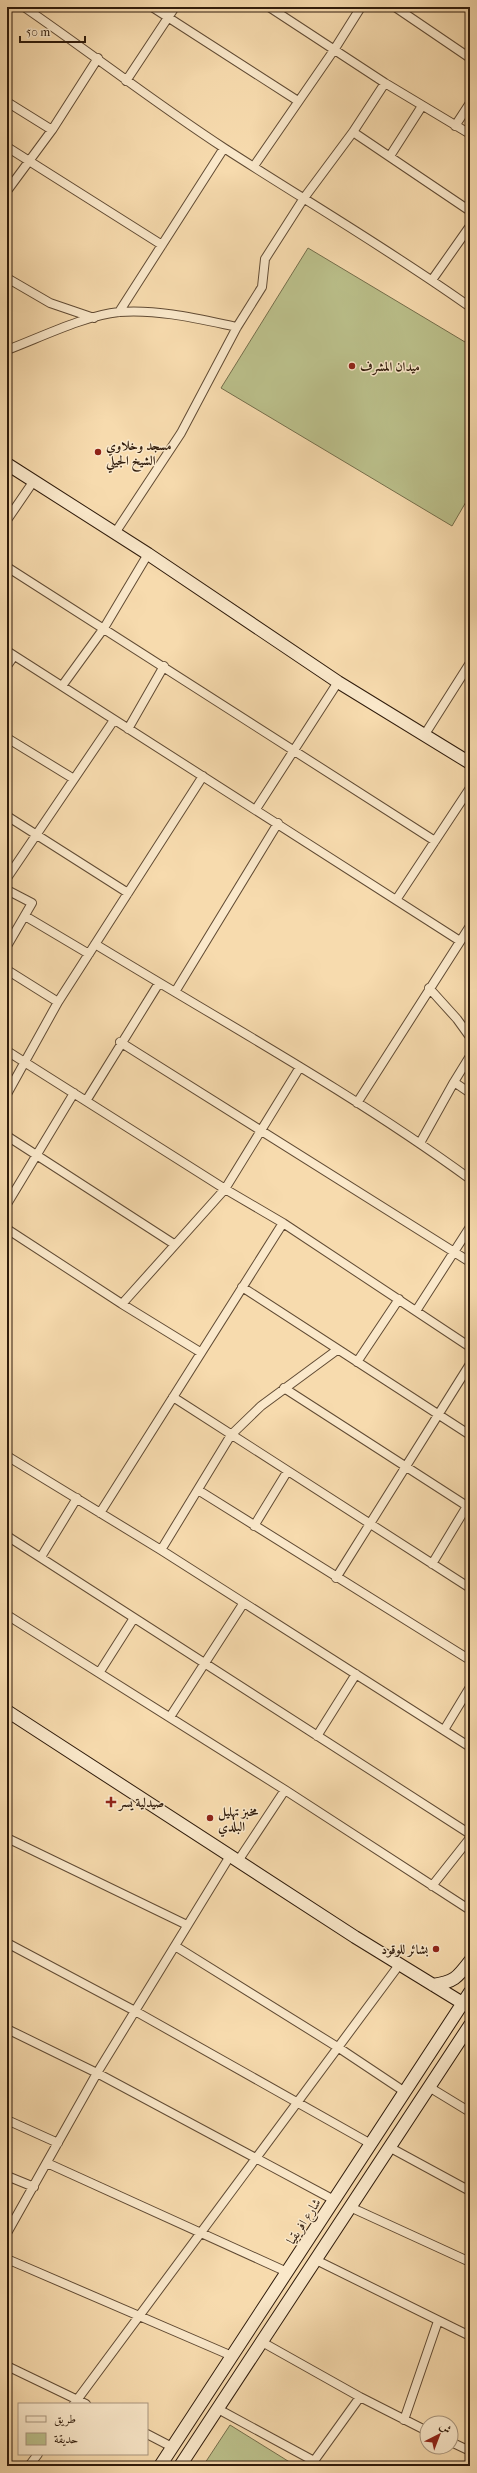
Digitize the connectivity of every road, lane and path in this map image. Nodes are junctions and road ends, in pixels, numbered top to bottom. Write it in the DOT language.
graph roads {
  1 [pos="24,7"];
  2 [pos="152,7"];
  3 [pos="175,7"];
  4 [pos="269,7"];
  5 [pos="361,7"];
  6 [pos="395,7"];
  7 [pos="407,10"];
  8 [pos="169,18"];
  9 [pos="334,50"];
  10 [pos="98,58"];
  11 [pos="470,58"];
  12 [pos="126,81"];
  13 [pos="386,83"];
  14 [pos="298,101"];
  15 [pos="7,102"];
  16 [pos="470,102"];
  17 [pos="422,106"];
  18 [pos="455,126"];
  19 [pos="52,130"];
  20 [pos="353,132"];
  21 [pos="470,134"];
  22 [pos="7,147"];
  23 [pos="224,148"];
  24 [pos="390,156"];
  25 [pos="29,161"];
  26 [pos="254,166"];
  27 [pos="7,191"];
  28 [pos="304,198"];
  29 [pos="470,211"];
  30 [pos="470,226"];
  31 [pos="162,246"];
  32 [pos="7,278"];
  33 [pos="432,280"];
  34 [pos="470,307"];
  35 [pos="119,312"];
  36 [pos="95,318"];
  37 [pos="237,327"];
  38 [pos="7,350"];
  39 [pos="7,464"];
  40 [pos="33,482"];
  41 [pos="7,520"];
  42 [pos="115,533"];
  43 [pos="148,554"];
  44 [pos="7,568"];
  45 [pos="104,628"];
  46 [pos="7,651"];
  47 [pos="14,656"];
  48 [pos="470,664"];
  49 [pos="7,666"];
  50 [pos="164,666"];
  51 [pos="338,682"];
  52 [pos="62,686"];
  53 [pos="114,720"];
  54 [pos="128,729"];
  55 [pos="425,734"];
  56 [pos="7,738"];
  57 [pos="294,750"];
  58 [pos="470,763"];
  59 [pos="203,776"];
  60 [pos="74,779"];
  61 [pos="470,788"];
  62 [pos="256,809"];
  63 [pos="7,816"];
  64 [pos="278,823"];
  65 [pos="37,835"];
  66 [pos="435,841"];
  67 [pos="7,878"];
  68 [pos="7,890"];
  69 [pos="128,893"];
  70 [pos="396,900"];
  71 [pos="25,916"];
  72 [pos="470,926"];
  73 [pos="460,941"];
  74 [pos="95,944"];
  75 [pos="7,946"];
  76 [pos="89,954"];
  77 [pos="7,970"];
  78 [pos="159,983"];
  79 [pos="429,988"];
  80 [pos="175,992"];
  81 [pos="58,1002"];
  82 [pos="470,1037"];
  83 [pos="120,1042"];
  84 [pos="7,1051"];
  85 [pos="470,1056"];
  86 [pos="25,1062"];
  87 [pos="300,1067"];
  88 [pos="454,1082"];
  89 [pos="470,1092"];
  90 [pos="74,1093"];
  91 [pos="7,1094"];
  92 [pos="86,1101"];
  93 [pos="357,1103"];
  94 [pos="262,1130"];
  95 [pos="7,1136"];
  96 [pos="420,1142"];
  97 [pos="36,1155"];
  98 [pos="470,1179"];
  99 [pos="225,1189"];
  100 [pos="7,1204"];
  101 [pos="283,1223"];
  102 [pos="470,1227"];
  103 [pos="7,1229"];
  104 [pos="174,1244"];
  105 [pos="454,1251"];
  106 [pos="470,1262"];
  107 [pos="242,1287"];
  108 [pos="399,1300"];
  109 [pos="122,1304"];
  110 [pos="416,1311"];
  111 [pos="470,1348"];
  112 [pos="337,1350"];
  113 [pos="200,1352"];
  114 [pos="357,1362"];
  115 [pos="470,1364"];
  116 [pos="284,1388"];
  117 [pos="173,1396"];
  118 [pos="438,1415"];
  119 [pos="231,1435"];
  120 [pos="470,1435"];
  121 [pos="7,1456"];
  122 [pos="405,1466"];
  123 [pos="287,1472"];
  124 [pos="198,1490"];
  125 [pos="77,1498"];
  126 [pos="468,1507"];
  127 [pos="100,1513"];
  128 [pos="369,1524"];
  129 [pos="254,1526"];
  130 [pos="7,1537"];
  131 [pos="162,1550"];
  132 [pos="41,1557"];
  133 [pos="432,1564"];
  134 [pos="336,1578"];
  135 [pos="470,1588"];
  136 [pos="243,1604"];
  137 [pos="7,1615"];
  138 [pos="134,1618"];
  139 [pos="470,1660"];
  140 [pos="204,1664"];
  141 [pos="99,1673"];
  142 [pos="356,1674"];
  143 [pos="470,1686"];
  144 [pos="467,1700"];
  145 [pos="7,1711"];
  146 [pos="170,1717"];
  147 [pos="444,1730"];
  148 [pos="318,1736"];
  149 [pos="470,1747"];
  150 [pos="285,1790"];
  151 [pos="470,1834"];
  152 [pos="7,1838"];
  153 [pos="470,1838"];
  154 [pos="234,1859"];
  155 [pos="432,1886"];
  156 [pos="470,1910"];
  157 [pos="187,1925"];
  158 [pos="7,1943"];
  159 [pos="175,1946"];
  160 [pos="470,1961"];
  161 [pos="400,1965"];
  162 [pos="433,1985"];
  163 [pos="470,1992"];
  164 [pos="467,2005"];
  165 [pos="135,2011"];
  166 [pos="470,2025"];
  167 [pos="7,2029"];
  168 [pos="339,2048"];
  169 [pos="97,2073"];
  170 [pos="429,2087"];
  171 [pos="404,2092"];
  172 [pos="296,2103"];
  173 [pos="470,2112"];
  174 [pos="7,2120"];
  175 [pos="58,2143"];
  176 [pos="371,2144"];
  177 [pos="389,2147"];
  178 [pos="258,2158"];
  179 [pos="47,2163"];
  180 [pos="7,2176"];
  181 [pos="34,2187"];
  182 [pos="470,2191"];
  183 [pos="334,2200"];
  184 [pos="350,2207"];
  185 [pos="7,2233"];
  186 [pos="201,2234"];
  187 [pos="7,2259"];
  188 [pos="316,2260"];
  189 [pos="470,2262"];
  190 [pos="287,2272"];
  191 [pos="140,2318"];
  192 [pos="438,2321"];
  193 [pos="470,2336"];
  194 [pos="262,2342"];
  195 [pos="232,2356"];
  196 [pos="7,2366"];
  197 [pos="360,2397"];
  198 [pos="76,2402"];
  199 [pos="218,2409"];
  200 [pos="404,2420"];
  201 [pos="419,2427"];
  202 [pos="148,2435"];
  203 [pos="459,2446"];
  204 [pos="172,2447"];
  205 [pos="470,2451"];
  206 [pos="37,2455"];
  207 [pos="313,2464"];
  208 [pos="29,2466"];
  209 [pos="160,2466"];
  210 [pos="180,2466"];
  1 -- 10 [label="street"];
  2 -- 8 [label="street"];
  3 -- 8 [label="street"];
  4 -- 9 [label="street"];
  5 -- 9 [label="street"];
  6 -- 7 [label="street"];
  7 -- 11 [label="street"];
  8 -- 12 [label="street"];
  8 -- 14 [label="street"];
  9 -- 13 [label="street"];
  9 -- 14 [label="street"];
  10 -- 12 [label="street"];
  10 -- 19 [label="street"];
  12 -- 23 [label="street"];
  13 -- 17 [label="street"];
  13 -- 20 [label="street"];
  14 -- 26 [label="street"];
  15 -- 19 [label="street"];
  16 -- 18 [label="street"];
  17 -- 18 [label="street"];
  17 -- 24 [label="street"];
  18 -- 21 [label="street"];
  19 -- 25 [label="street"];
  20 -- 24 [label="street"];
  20 -- 28 [label="street"];
  22 -- 25 [label="street"];
  23 -- 26 [label="street"];
  23 -- 31 [label="street"];
  24 -- 29 [label="street"];
  25 -- 27 [label="street"];
  25 -- 31 [label="street"];
  26 -- 28 [label="street"];
  28 -- 33 [label="street"];
  28 -- 37 [label="street"];
  30 -- 33 [label="street"];
  31 -- 35 [label="street"];
  32 -- 36 [label="street"];
  33 -- 34 [label="street"];
  35 -- 36 [label="street"];
  35 -- 37 [label="street"];
  36 -- 38 [label="street"];
  37 -- 42 [label="street"];
  39 -- 40 [label="street"];
  40 -- 41 [label="street"];
  40 -- 42 [label="street"];
  42 -- 43 [label="street"];
  43 -- 45 [label="street"];
  43 -- 51 [label="street"];
  44 -- 45 [label="street"];
  45 -- 50 [label="street"];
  45 -- 52 [label="street"];
  46 -- 47 [label="street"];
  47 -- 49 [label="street"];
  47 -- 52 [label="street"];
  48 -- 55 [label="street"];
  50 -- 54 [label="street"];
  50 -- 57 [label="street"];
  51 -- 55 [label="street"];
  51 -- 57 [label="street"];
  52 -- 53 [label="street"];
  53 -- 54 [label="street"];
  53 -- 60 [label="street"];
  54 -- 59 [label="street"];
  55 -- 58 [label="street"];
  56 -- 60 [label="street"];
  57 -- 62 [label="street"];
  57 -- 66 [label="street"];
  59 -- 62 [label="street"];
  59 -- 69 [label="street"];
  60 -- 65 [label="street"];
  61 -- 66 [label="street"];
  62 -- 64 [label="street"];
  63 -- 65 [label="street"];
  64 -- 70 [label="street"];
  64 -- 80 [label="street"];
  65 -- 67 [label="street"];
  65 -- 69 [label="street"];
  66 -- 70 [label="street"];
  68 -- 71 [label="street"];
  69 -- 74 [label="street"];
  70 -- 73 [label="street"];
  71 -- 75 [label="street"];
  71 -- 76 [label="street"];
  72 -- 73 [label="street"];
  73 -- 79 [label="street"];
  74 -- 76 [label="street"];
  74 -- 78 [label="street"];
  76 -- 81 [label="street"];
  77 -- 81 [label="street"];
  78 -- 80 [label="street"];
  78 -- 83 [label="street"];
  79 -- 82 [label="street"];
  79 -- 93 [label="street"];
  80 -- 87 [label="street"];
  81 -- 86 [label="street"];
  83 -- 92 [label="street"];
  83 -- 94 [label="street"];
  84 -- 86 [label="street"];
  85 -- 88 [label="street"];
  86 -- 90 [label="street"];
  86 -- 91 [label="street"];
  87 -- 93 [label="street"];
  87 -- 94 [label="street"];
  88 -- 89 [label="street"];
  88 -- 96 [label="street"];
  90 -- 92 [label="street"];
  90 -- 97 [label="street"];
  92 -- 99 [label="street"];
  93 -- 96 [label="street"];
  94 -- 99 [label="street"];
  94 -- 105 [label="street"];
  95 -- 97 [label="street"];
  96 -- 98 [label="street"];
  97 -- 100 [label="street"];
  97 -- 104 [label="street"];
  99 -- 101 [label="street"];
  99 -- 104 [label="street"];
  101 -- 107 [label="street"];
  101 -- 108 [label="street"];
  102 -- 105 [label="street"];
  103 -- 109 [label="street"];
  104 -- 109 [label="street"];
  105 -- 106 [label="street"];
  105 -- 110 [label="street"];
  107 -- 112 [label="street"];
  107 -- 113 [label="street"];
  108 -- 110 [label="street"];
  108 -- 114 [label="street"];
  109 -- 113 [label="street"];
  110 -- 111 [label="street"];
  112 -- 114 [label="street"];
  112 -- 116 [label="street"];
  113 -- 117 [label="street"];
  114 -- 118 [label="street"];
  115 -- 118 [label="street"];
  116 -- 119 [label="street"];
  116 -- 122 [label="street"];
  117 -- 119 [label="street"];
  117 -- 127 [label="street"];
  118 -- 120 [label="street"];
  118 -- 122 [label="street"];
  119 -- 123 [label="street"];
  119 -- 124 [label="street"];
  121 -- 125 [label="street"];
  122 -- 126 [label="street"];
  122 -- 128 [label="street"];
  123 -- 128 [label="street"];
  123 -- 129 [label="street"];
  124 -- 129 [label="street"];
  124 -- 131 [label="street"];
  125 -- 127 [label="street"];
  125 -- 132 [label="street"];
  126 -- 133 [label="street"];
  127 -- 131 [label="street"];
  128 -- 133 [label="street"];
  128 -- 134 [label="street"];
  129 -- 134 [label="street"];
  130 -- 132 [label="street"];
  131 -- 136 [label="street"];
  132 -- 138 [label="street"];
  133 -- 135 [label="street"];
  134 -- 139 [label="street"];
  136 -- 140 [label="street"];
  136 -- 142 [label="street"];
  137 -- 141 [label="street"];
  138 -- 140 [label="street"];
  138 -- 141 [label="street"];
  140 -- 146 [label="street"];
  140 -- 148 [label="street"];
  141 -- 146 [label="street"];
  142 -- 147 [label="street"];
  142 -- 148 [label="street"];
  143 -- 144 [label="street"];
  144 -- 147 [label="street"];
  145 -- 154 [label="street"];
  146 -- 150 [label="street"];
  147 -- 149 [label="street"];
  148 -- 151 [label="street"];
  150 -- 154 [label="street"];
  150 -- 155 [label="street"];
  152 -- 157 [label="street"];
  153 -- 155 [label="street"];
  154 -- 157 [label="street"];
  154 -- 161 [label="street"];
  155 -- 156 [label="street"];
  157 -- 159 [label="street"];
  158 -- 165 [label="street"];
  159 -- 165 [label="street"];
  159 -- 168 [label="street"];
  160 -- 162 [label="street"];
  161 -- 162 [label="street"];
  161 -- 168 [label="street"];
  162 -- 164 [label="street"];
  163 -- 164 [label="street, شارع افريقيا"];
  164 -- 171 [label="street, شارع افريقيا"];
  165 -- 169 [label="street"];
  165 -- 172 [label="street"];
  166 -- 170 [label="street"];
  167 -- 169 [label="street"];
  168 -- 171 [label="street"];
  168 -- 172 [label="street"];
  169 -- 175 [label="street"];
  169 -- 178 [label="street"];
  170 -- 173 [label="street"];
  170 -- 177 [label="street"];
  171 -- 176 [label="street, شارع افريقيا"];
  172 -- 176 [label="street"];
  172 -- 178 [label="street"];
  174 -- 175 [label="street"];
  175 -- 179 [label="street"];
  176 -- 183 [label="street, شارع افريقيا"];
  177 -- 182 [label="street"];
  177 -- 184 [label="street"];
  178 -- 183 [label="street"];
  178 -- 186 [label="street"];
  179 -- 181 [label="street"];
  179 -- 186 [label="street"];
  180 -- 181 [label="street"];
  181 -- 185 [label="street"];
  183 -- 190 [label="street, شارع افريقيا"];
  184 -- 188 [label="street"];
  184 -- 189 [label="street"];
  186 -- 190 [label="street"];
  186 -- 191 [label="street"];
  187 -- 191 [label="street"];
  188 -- 192 [label="street"];
  188 -- 194 [label="street"];
  190 -- 195 [label="street, شارع افريقيا"];
  191 -- 195 [label="street"];
  191 -- 198 [label="street"];
  192 -- 193 [label="street"];
  192 -- 200 [label="street"];
  194 -- 197 [label="street"];
  194 -- 199 [label="street"];
  195 -- 204 [label="street, شارع افريقيا"];
  196 -- 198 [label="street"];
  197 -- 200 [label="street"];
  197 -- 207 [label="street"];
  199 -- 207 [label="street"];
  199 -- 210 [label="street"];
  200 -- 201 [label="street"];
  202 -- 204 [label="street"];
  203 -- 205 [label="street"];
  204 -- 209 [label="street, شارع افريقيا"];
  206 -- 208 [label="street"];
}
